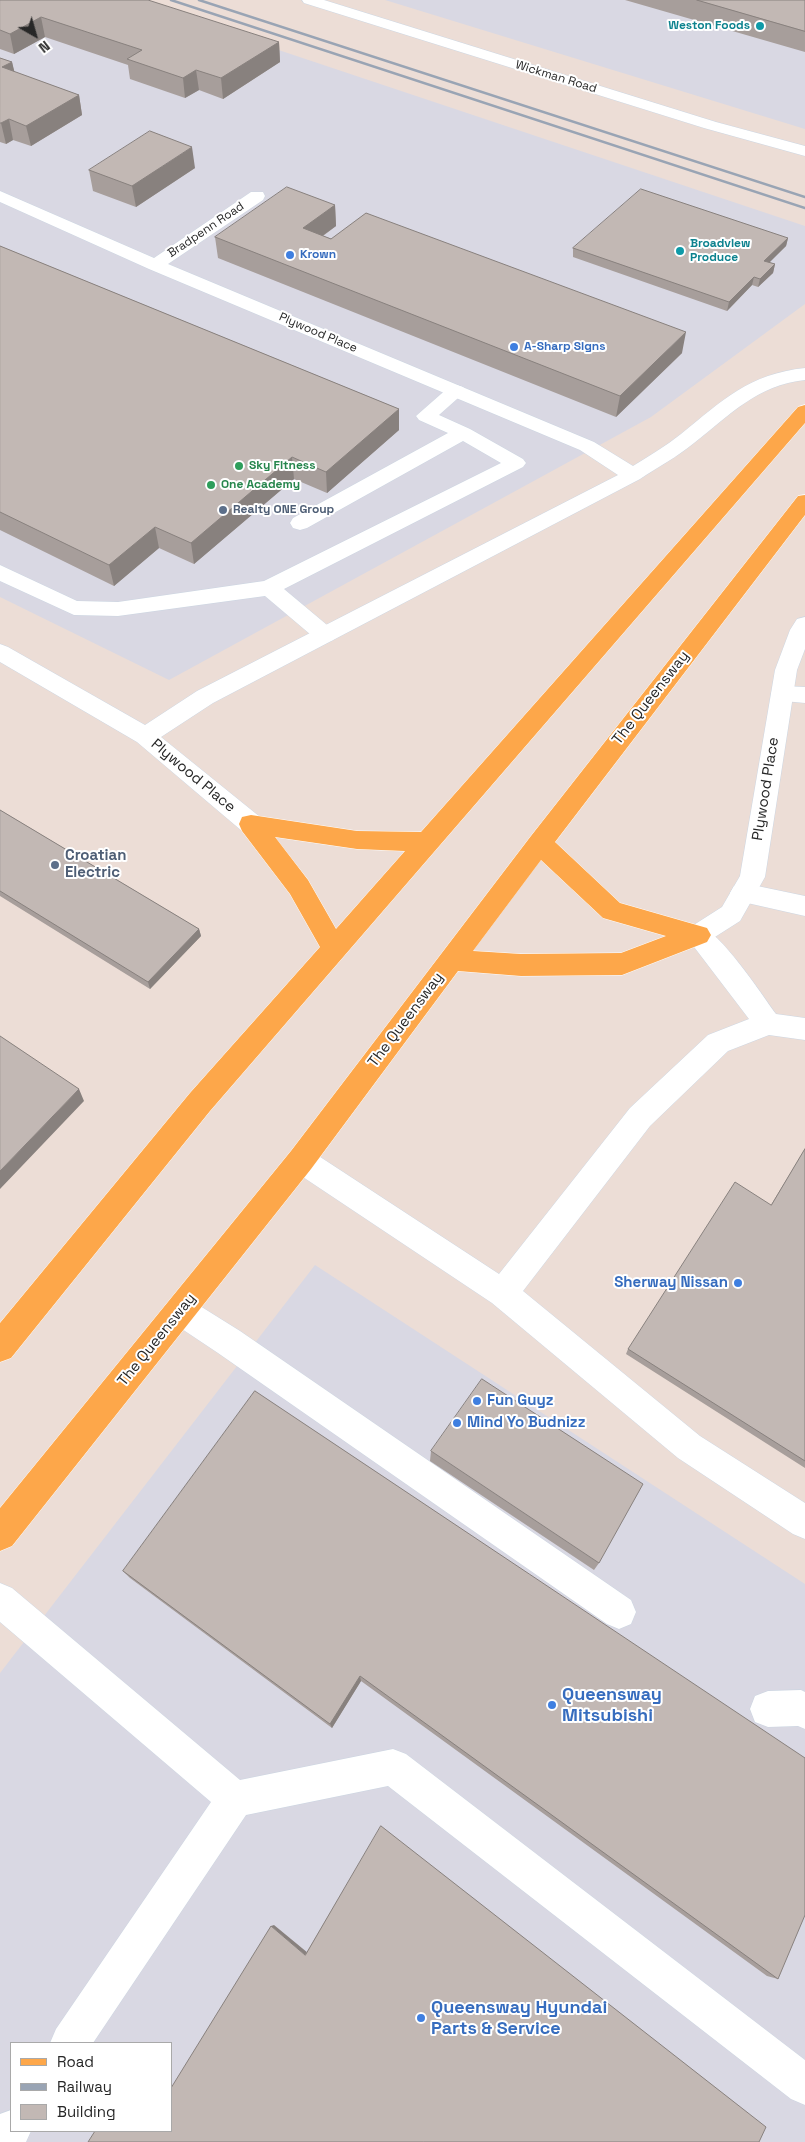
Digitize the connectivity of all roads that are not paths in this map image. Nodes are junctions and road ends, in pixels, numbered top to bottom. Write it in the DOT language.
graph roads {
  1 [pos="308,0"];
  2 [pos="805,151"];
  3 [pos="0,196"];
  4 [pos="257,196"];
  5 [pos="155,265"];
  6 [pos="805,374"];
  7 [pos="456,391"];
  8 [pos="805,411"];
  9 [pos="463,433"];
  10 [pos="633,475"];
  11 [pos="805,501"];
  12 [pos="300,523"];
  13 [pos="0,572"];
  14 [pos="269,588"];
  15 [pos="805,624"];
  16 [pos="325,635"];
  17 [pos="0,652"];
  18 [pos="794,695"];
  19 [pos="145,736"];
  20 [pos="251,824"];
  21 [pos="428,842"];
  22 [pos="540,843"];
  23 [pos="743,894"];
  24 [pos="805,906"];
  25 [pos="698,935"];
  26 [pos="335,950"];
  27 [pos="451,960"];
  28 [pos="768,1024"];
  29 [pos="805,1029"];
  30 [pos="301,1160"];
  31 [pos="503,1293"];
  32 [pos="180,1311"];
  33 [pos="0,1347"];
  34 [pos="805,1522"];
  35 [pos="0,1534"];
  36 [pos="0,1600"];
  37 [pos="619,1612"];
  38 [pos="768,1709"];
  39 [pos="805,1710"];
  40 [pos="235,1799"];
  41 [pos="71,2042"];
  42 [pos="805,2084"];
  43 [pos="10,2132"];
  44 [pos="3,2142"];
  1 -- 2 [label="street, Wickman Road"];
  3 -- 5 [label="street, Plywood Place"];
  4 -- 5 [label="street, Bradpenn Road"];
  5 -- 7 [label="street, Plywood Place"];
  6 -- 10 [label="street, Plywood Place"];
  7 -- 9 [label="street"];
  7 -- 10 [label="street, Plywood Place"];
  8 -- 21 [label="main road"];
  9 -- 12 [label="street"];
  9 -- 14 [label="street"];
  10 -- 16 [label="street, Plywood Place"];
  11 -- 22 [label="main road, The Queensway"];
  13 -- 14 [label="street"];
  14 -- 16 [label="street"];
  15 -- 18 [label="street, Plywood Place"];
  16 -- 19 [label="street, Plywood Place"];
  17 -- 19 [label="street"];
  18 -- 23 [label="street, Plywood Place"];
  19 -- 20 [label="street, Plywood Place"];
  20 -- 21 [label="main road"];
  20 -- 26 [label="main road"];
  21 -- 26 [label="main road"];
  22 -- 25 [label="main road"];
  22 -- 27 [label="main road, The Queensway"];
  23 -- 24 [label="street"];
  23 -- 25 [label="street, Plywood Place"];
  25 -- 27 [label="main road"];
  25 -- 28 [label="street"];
  26 -- 33 [label="main road"];
  27 -- 30 [label="main road, The Queensway"];
  28 -- 29 [label="street"];
  28 -- 31 [label="street"];
  30 -- 31 [label="street"];
  30 -- 32 [label="main road, The Queensway"];
  31 -- 34 [label="street"];
  32 -- 35 [label="main road, The Queensway"];
  32 -- 37 [label="street"];
  36 -- 40 [label="street"];
  38 -- 39 [label="street"];
  40 -- 41 [label="street"];
  40 -- 42 [label="street"];
  43 -- 44 [label="street"];
}
